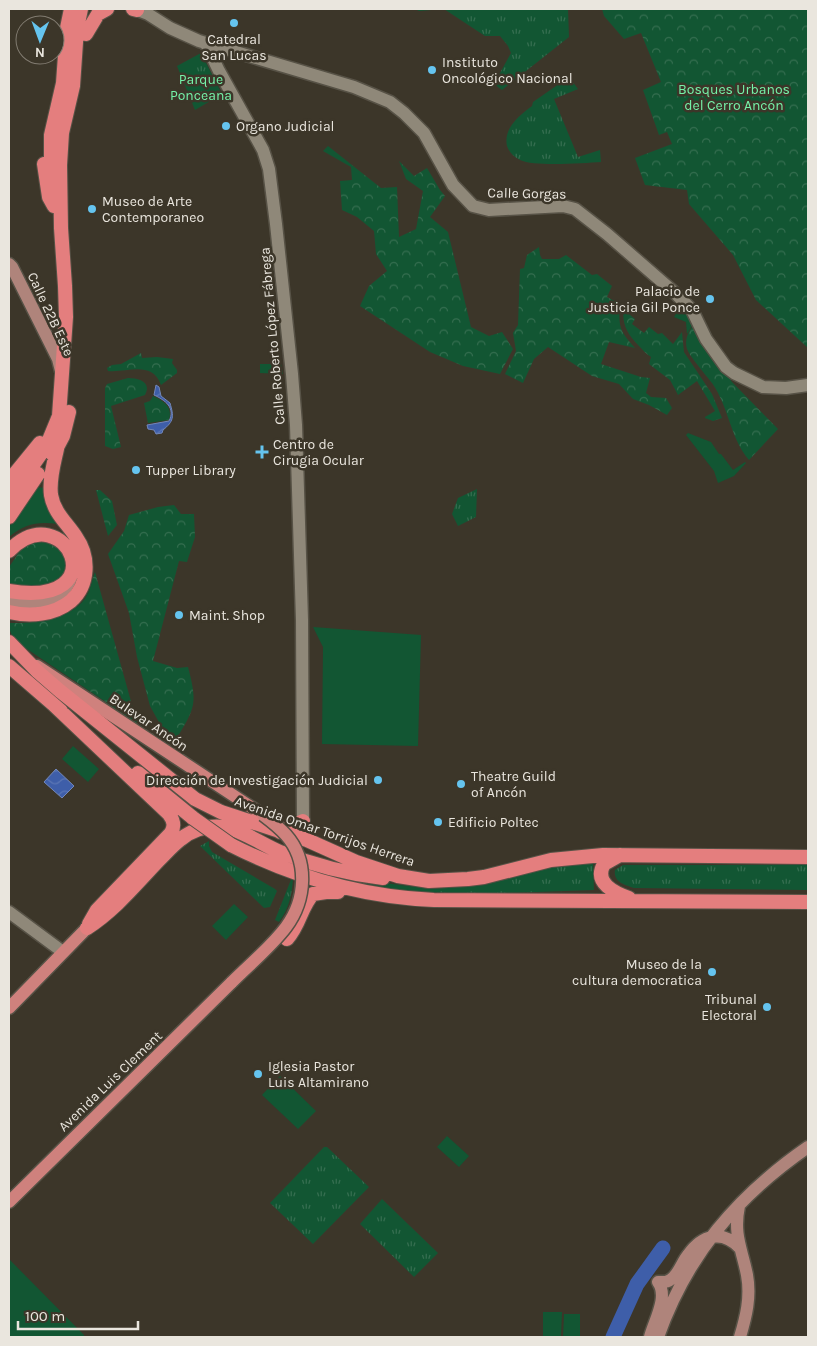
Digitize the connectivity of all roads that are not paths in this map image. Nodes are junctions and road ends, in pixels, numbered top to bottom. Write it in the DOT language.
graph roads {
  1 [pos="61,9"];
  2 [pos="71,9"];
  3 [pos="81,9"];
  4 [pos="91,9"];
  5 [pos="107,9"];
  6 [pos="140,10"];
  7 [pos="86,34"];
  8 [pos="206,44"];
  9 [pos="57,204"];
  10 [pos="9,264"];
  11 [pos="64,347"];
  12 [pos="62,378"];
  13 [pos="808,385"];
  14 [pos="54,430"];
  15 [pos="57,449"];
  16 [pos="9,481"];
  17 [pos="9,499"];
  18 [pos="9,517"];
  19 [pos="9,551"];
  20 [pos="72,573"];
  21 [pos="9,601"];
  22 [pos="9,642"];
  23 [pos="19,654"];
  24 [pos="10,667"];
  25 [pos="54,705"];
  26 [pos="303,821"];
  27 [pos="280,832"];
  28 [pos="620,855"];
  29 [pos="808,857"];
  30 [pos="416,880"];
  31 [pos="372,894"];
  32 [pos="637,901"];
  33 [pos="808,902"];
  34 [pos="9,912"];
  35 [pos="87,928"];
  36 [pos="287,939"];
  37 [pos="63,952"];
  38 [pos="232,982"];
  39 [pos="9,1008"];
  40 [pos="808,1147"];
  41 [pos="9,1202"];
  42 [pos="739,1206"];
  43 [pos="709,1238"];
  44 [pos="740,1248"];
  45 [pos="650,1337"];
  46 [pos="658,1337"];
  47 [pos="740,1337"];
  1 -- 9 [label="highway"];
  2 -- 9 [label="highway"];
  3 -- 9 [label="highway"];
  4 -- 7 [label="highway"];
  5 -- 7 [label="highway"];
  6 -- 8 [label="street, Calle Gorgas"];
  7 -- 9 [label="highway"];
  8 -- 13 [label="street, Calle Gorgas"];
  8 -- 26 [label="street, Calle Roberto López Fábrega"];
  9 -- 11 [label="highway"];
  10 -- 12 [label="main road, Calle 22B Este"];
  11 -- 12 [label="highway"];
  11 -- 15 [label="highway"];
  12 -- 14 [label="highway"];
  14 -- 16 [label="highway"];
  14 -- 17 [label="highway"];
  15 -- 18 [label="highway"];
  15 -- 21 [label="highway"];
  19 -- 20 [label="highway"];
  20 -- 21 [label="highway"];
  20 -- 21 [label="main road"];
  22 -- 23 [label="highway, Avenida Omar Torrijos Herrera"];
  23 -- 27 [label="highway, Avenida Omar Torrijos Herrera"];
  23 -- 38 [label="main road, Bulevar Ancón, bridge"];
  24 -- 25 [label="highway"];
  25 -- 31 [label="highway, bridge"];
  25 -- 35 [label="highway"];
  26 -- 27 [label="highway"];
  27 -- 30 [label="highway, Avenida Omar Torrijos Herrera"];
  28 -- 29 [label="highway, Avenida Omar Torrijos Herrera"];
  28 -- 30 [label="highway, Avenida Omar Torrijos Herrera"];
  28 -- 32 [label="highway"];
  30 -- 35 [label="highway"];
  31 -- 32 [label="highway"];
  31 -- 36 [label="highway"];
  32 -- 33 [label="highway"];
  34 -- 37 [label="street"];
  35 -- 37 [label="main road"];
  37 -- 39 [label="main road"];
  38 -- 41 [label="main road, Avenida Luis Clement"];
  40 -- 42 [label="main road"];
  42 -- 43 [label="main road"];
  42 -- 44 [label="main road"];
  43 -- 44 [label="main road"];
  43 -- 45 [label="main road"];
  43 -- 46 [label="main road"];
  44 -- 47 [label="main road"];
}
